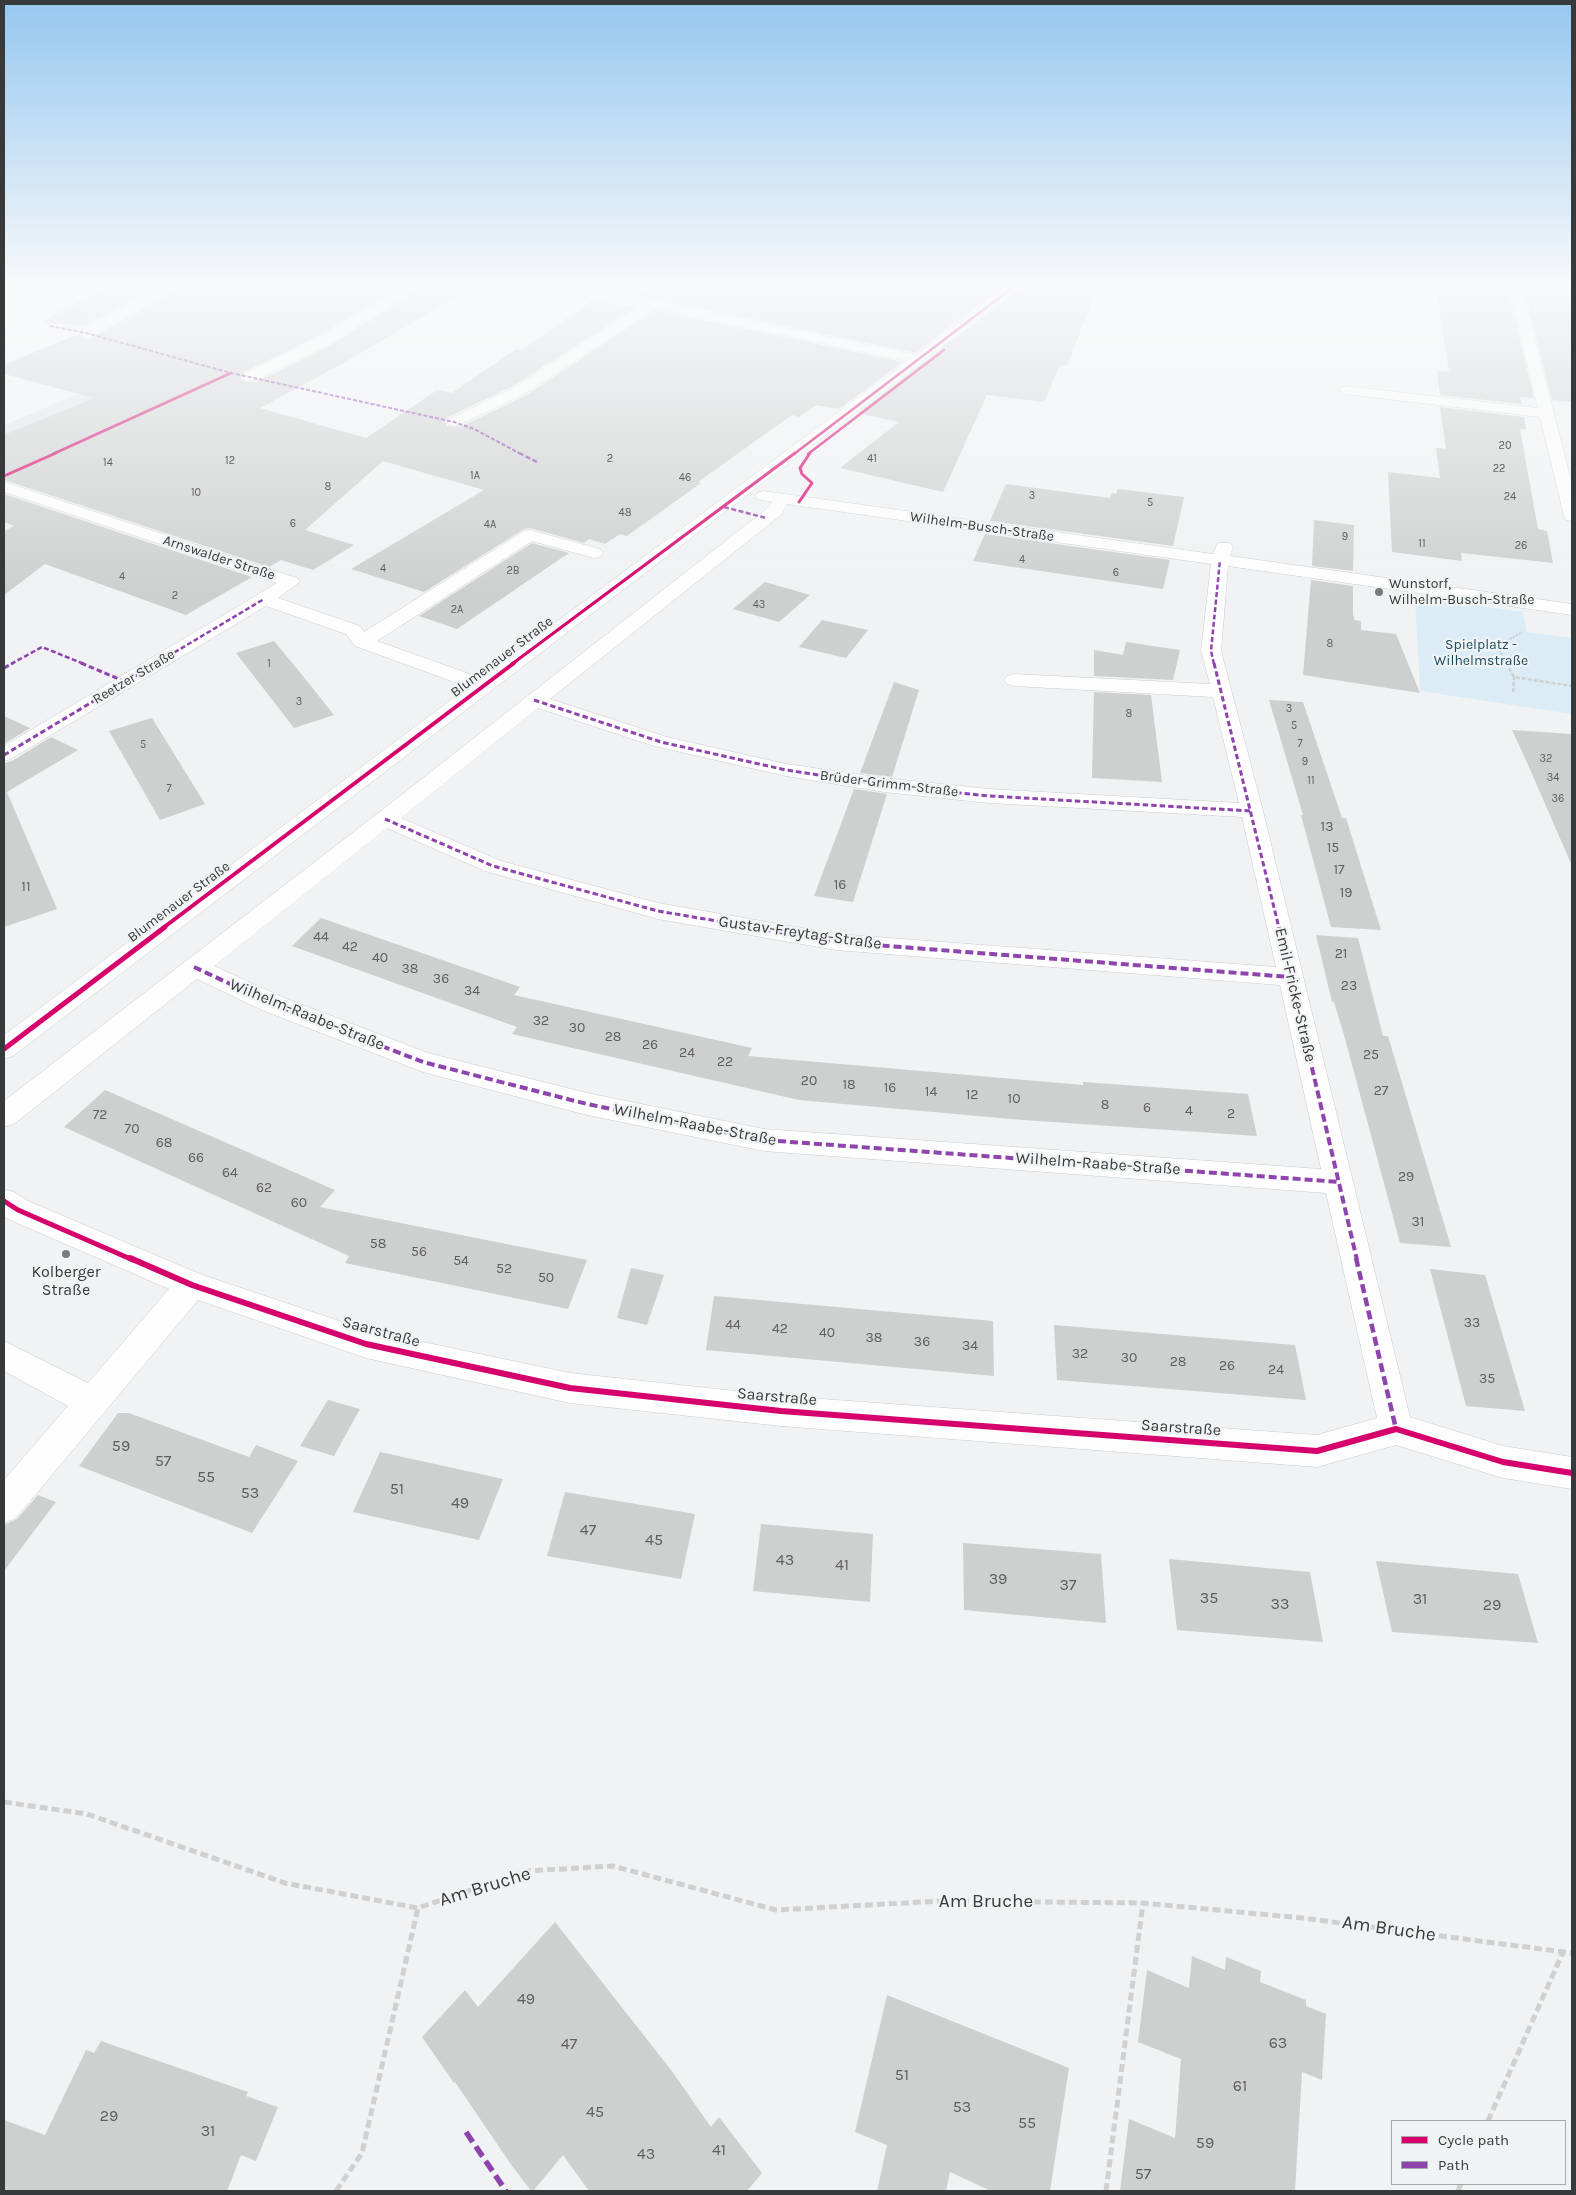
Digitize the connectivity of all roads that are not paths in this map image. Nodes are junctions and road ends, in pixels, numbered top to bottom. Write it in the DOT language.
graph roads {
  1 [pos="523,387"];
  2 [pos="879,387"];
  3 [pos="1540,387"];
  4 [pos="1344,390"];
  5 [pos="1546,412"];
  6 [pos="454,422"];
  7 [pos="752,484"];
  8 [pos="4,487"];
  9 [pos="782,500"];
  10 [pos="1572,516"];
  11 [pos="594,553"];
  12 [pos="1222,553"];
  13 [pos="1572,594"];
  14 [pos="264,599"];
  15 [pos="1572,609"];
  16 [pos="362,642"];
  17 [pos="1014,680"];
  18 [pos="482,686"];
  19 [pos="1221,691"];
  20 [pos="534,700"];
  21 [pos="4,755"];
  22 [pos="1252,811"];
  23 [pos="385,820"];
  24 [pos="194,967"];
  25 [pos="1290,977"];
  26 [pos="4,1049"];
  27 [pos="4,1116"];
  28 [pos="1340,1182"];
  29 [pos="4,1201"];
  30 [pos="192,1285"];
  31 [pos="4,1355"];
  32 [pos="92,1402"];
  33 [pos="1396,1429"];
  34 [pos="1572,1473"];
  35 [pos="4,1506"];
  1 -- 6 [label="street"];
  2 -- 7 [label="street, Blumenauer Straße"];
  3 -- 5 [label="street"];
  4 -- 5 [label="street"];
  5 -- 10 [label="street"];
  7 -- 9 [label="street, Wilhelm-Busch-Straße"];
  7 -- 12 [label="street, Wilhelm-Busch-Straße"];
  7 -- 18 [label="street, Blumenauer Straße"];
  8 -- 14 [label="street, Arnswalder Straße"];
  9 -- 12 [label="street, Wilhelm-Busch-Straße"];
  9 -- 20 [label="street"];
  11 -- 16 [label="street"];
  12 -- 13 [label="street, Wilhelm-Busch-Straße"];
  12 -- 15 [label="street, Wilhelm-Busch-Straße"];
  12 -- 19 [label="street, Emil-Fricke-Straße"];
  14 -- 16 [label="street, Arnswalder Straße"];
  14 -- 21 [label="street, Reetzer Straße"];
  16 -- 18 [label="street, Arnswalder Straße"];
  17 -- 19 [label="street"];
  18 -- 26 [label="street, Blumenauer Straße"];
  19 -- 22 [label="street, Emil-Fricke-Straße"];
  20 -- 22 [label="street, Brüder-Grimm-Straße"];
  20 -- 23 [label="street"];
  22 -- 25 [label="street, Emil-Fricke-Straße"];
  23 -- 24 [label="street"];
  23 -- 25 [label="street, Gustav-Freytag-Straße"];
  24 -- 27 [label="street"];
  24 -- 28 [label="street, Wilhelm-Raabe-Straße"];
  25 -- 28 [label="street, Emil-Fricke-Straße"];
  28 -- 33 [label="street, Emil-Fricke-Straße"];
  29 -- 30 [label="street, Saarstraße"];
  30 -- 32 [label="street"];
  30 -- 33 [label="street, Saarstraße"];
  31 -- 32 [label="street"];
  32 -- 35 [label="street"];
  33 -- 34 [label="street"];
}
